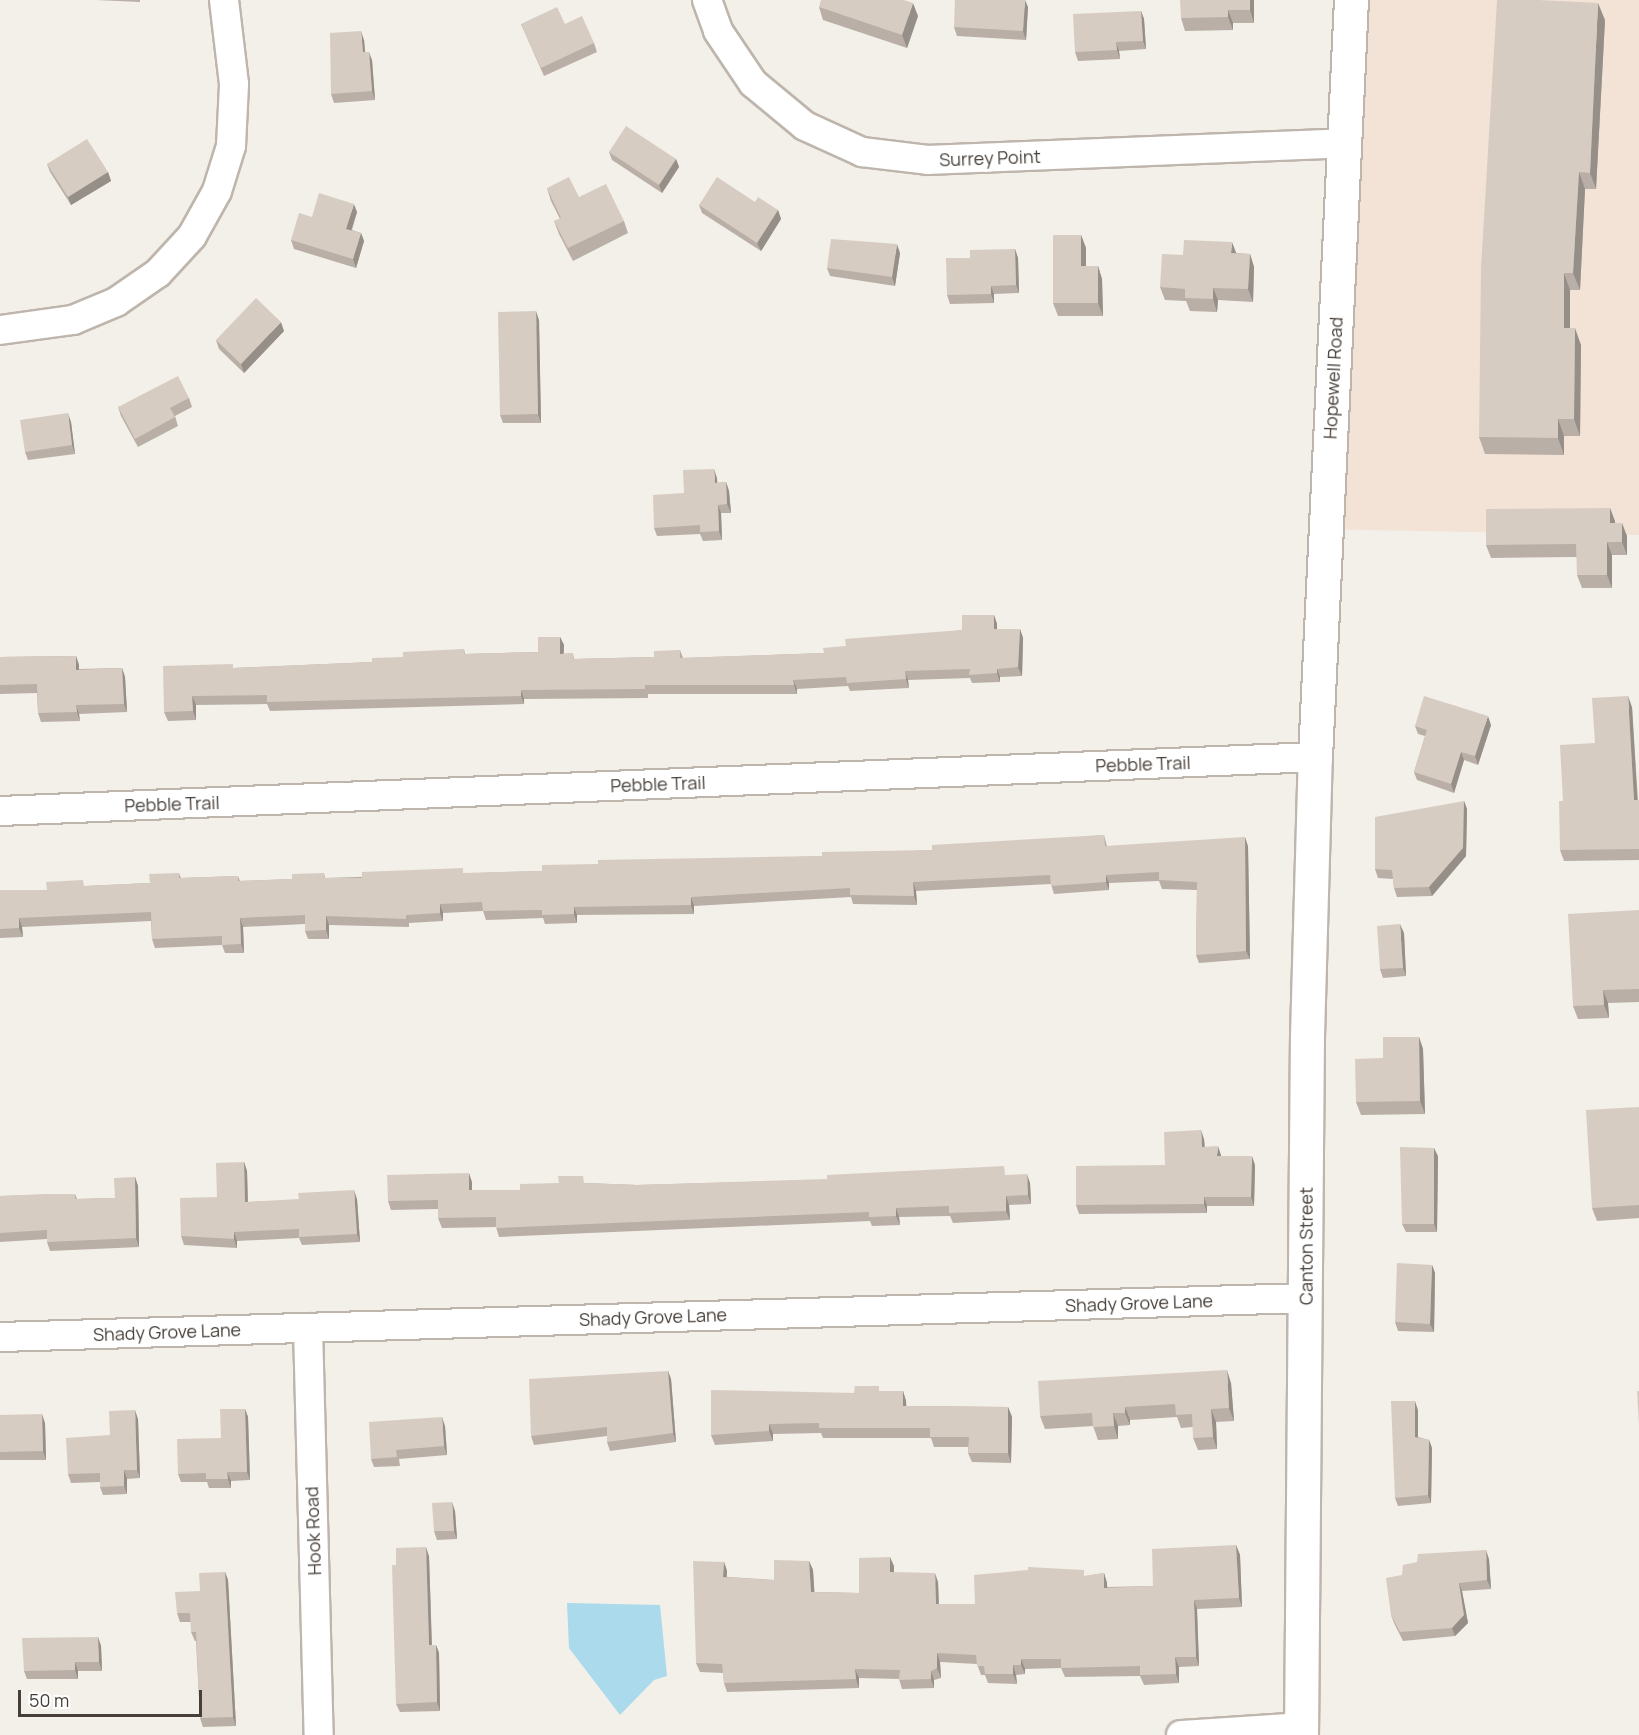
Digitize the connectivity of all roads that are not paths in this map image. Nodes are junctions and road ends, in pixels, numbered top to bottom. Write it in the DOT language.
graph roads {
  1 [pos="224,0"];
  2 [pos="708,0"];
  3 [pos="1351,0"];
  4 [pos="1344,143"];
  5 [pos="0,330"];
  6 [pos="1315,757"];
  7 [pos="0,811"];
  8 [pos="1306,1298"];
  9 [pos="308,1328"];
  10 [pos="0,1337"];
  11 [pos="1301,1731"];
  12 [pos="1230,1733"];
  13 [pos="319,1735"];
  14 [pos="1181,1735"];
  1 -- 5 [label="street"];
  2 -- 4 [label="street, Surrey Point"];
  3 -- 4 [label="street, Hopewell Road"];
  4 -- 6 [label="street, Hopewell Road"];
  6 -- 7 [label="street, Pebble Trail"];
  6 -- 8 [label="street, Canton Street"];
  8 -- 9 [label="street, Shady Grove Lane"];
  8 -- 11 [label="street, Canton Street"];
  9 -- 10 [label="street, Shady Grove Lane"];
  9 -- 13 [label="street, Hook Road"];
  11 -- 12 [label="street"];
  12 -- 14 [label="street"];
}
